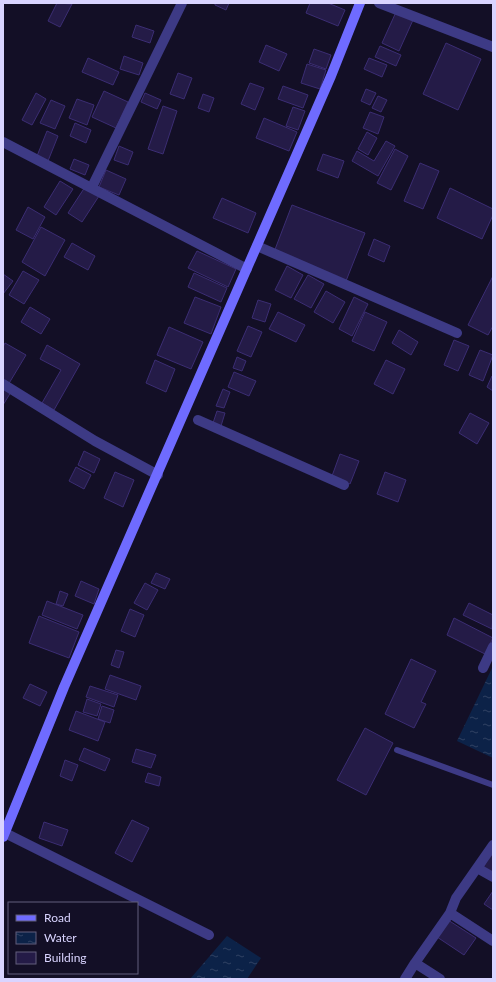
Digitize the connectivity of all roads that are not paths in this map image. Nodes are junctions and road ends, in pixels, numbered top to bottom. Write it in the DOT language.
graph roads {
  1 [pos="182,3"];
  2 [pos="360,3"];
  3 [pos="379,3"];
  4 [pos="493,47"];
  5 [pos="3,142"];
  6 [pos="92,187"];
  7 [pos="257,246"];
  8 [pos="247,268"];
  9 [pos="457,333"];
  10 [pos="3,384"];
  11 [pos="198,420"];
  12 [pos="158,475"];
  13 [pos="344,485"];
  14 [pos="493,647"];
  15 [pos="483,668"];
  16 [pos="397,750"];
  17 [pos="493,785"];
  18 [pos="4,835"];
  19 [pos="493,845"];
  20 [pos="477,868"];
  21 [pos="493,877"];
  22 [pos="450,913"];
  23 [pos="210,935"];
  24 [pos="493,941"];
  25 [pos="415,963"];
  26 [pos="405,979"];
  27 [pos="440,979"];
  1 -- 6 [label="street"];
  2 -- 7 [label="street"];
  3 -- 4 [label="street"];
  5 -- 6 [label="street"];
  6 -- 8 [label="street"];
  7 -- 8 [label="street"];
  7 -- 9 [label="street"];
  8 -- 12 [label="street"];
  10 -- 12 [label="street"];
  11 -- 13 [label="street"];
  12 -- 18 [label="street"];
  14 -- 15 [label="street"];
  16 -- 17 [label="lane"];
  18 -- 23 [label="street"];
  19 -- 20 [label="street"];
  20 -- 21 [label="street"];
  20 -- 22 [label="street"];
  22 -- 24 [label="street"];
  22 -- 25 [label="street"];
  25 -- 26 [label="street"];
  25 -- 27 [label="street"];
}
